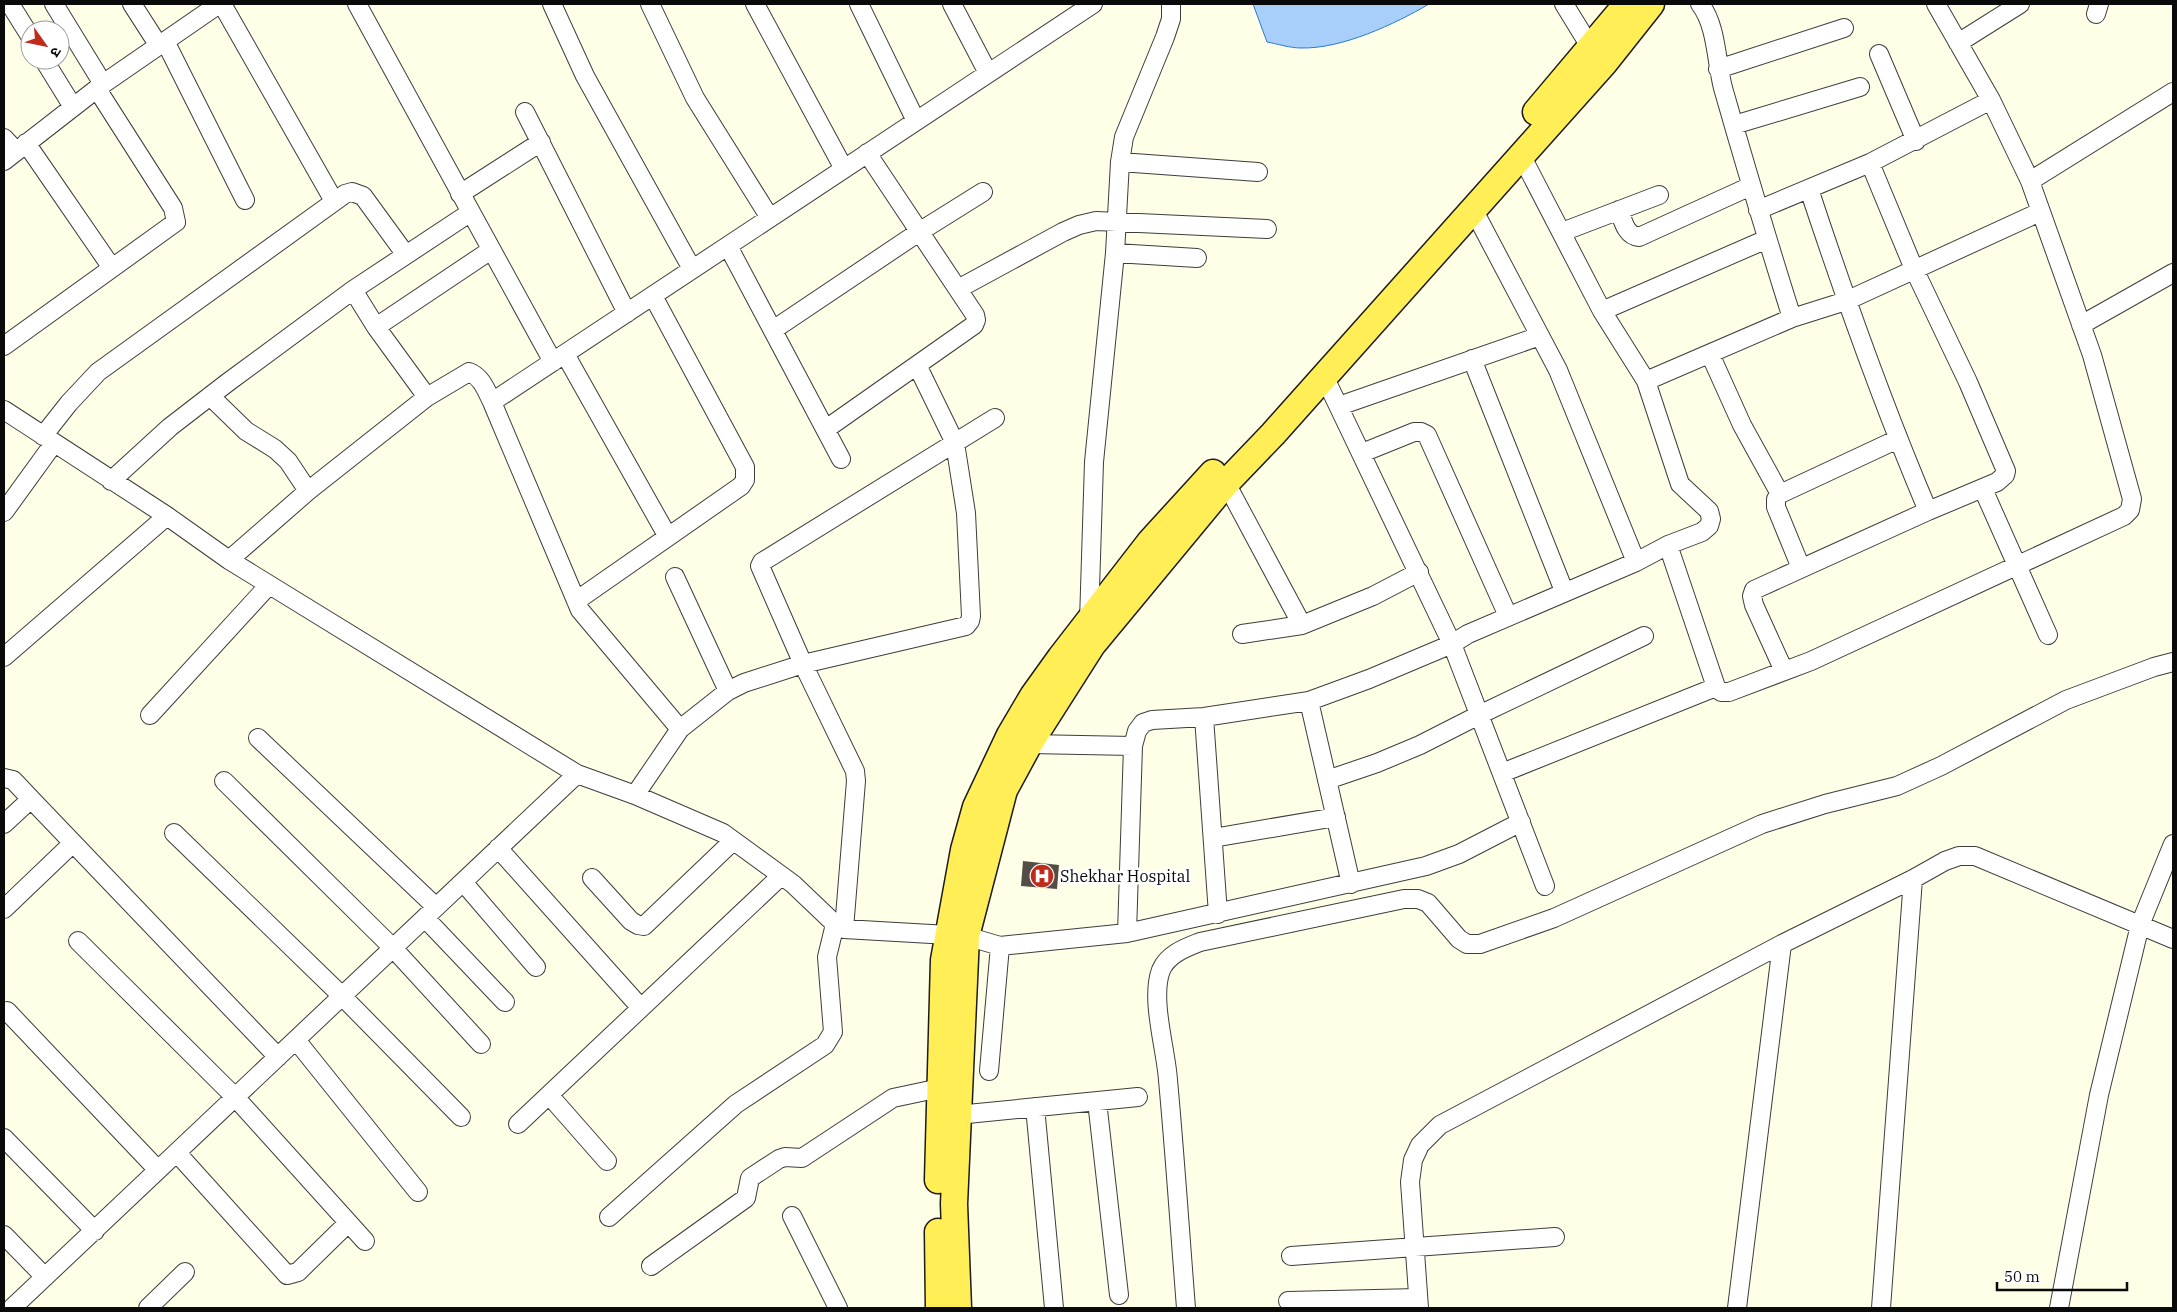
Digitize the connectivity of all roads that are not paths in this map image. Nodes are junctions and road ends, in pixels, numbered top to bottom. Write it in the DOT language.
graph roads {
  1 [pos="10,4"];
  2 [pos="54,4"];
  3 [pos="132,4"];
  4 [pos="356,4"];
  5 [pos="552,4"];
  6 [pos="650,4"];
  7 [pos="755,4"];
  8 [pos="859,4"];
  9 [pos="952,4"];
  10 [pos="1093,4"];
  11 [pos="1170,4"];
  12 [pos="1564,4"];
  13 [pos="1627,4"];
  14 [pos="1651,4"];
  15 [pos="1700,4"];
  16 [pos="1936,4"];
  17 [pos="2020,4"];
  18 [pos="216,5"];
  19 [pos="20,20"];
  20 [pos="1844,28"];
  21 [pos="1958,43"];
  22 [pos="162,44"];
  23 [pos="1591,48"];
  24 [pos="1878,54"];
  25 [pos="1718,69"];
  26 [pos="50,70"];
  27 [pos="988,73"];
  28 [pos="100,87"];
  29 [pos="1860,87"];
  30 [pos="2173,92"];
  31 [pos="1991,100"];
  32 [pos="73,107"];
  33 [pos="525,112"];
  34 [pos="916,121"];
  35 [pos="1734,125"];
  36 [pos="4,138"];
  37 [pos="1916,140"];
  38 [pos="541,142"];
  39 [pos="15,151"];
  40 [pos="867,153"];
  41 [pos="1521,155"];
  42 [pos="1120,162"];
  43 [pos="1870,163"];
  44 [pos="844,169"];
  45 [pos="1258,172"];
  46 [pos="2030,181"];
  47 [pos="1752,186"];
  48 [pos="1809,189"];
  49 [pos="982,192"];
  50 [pos="460,194"];
  51 [pos="1659,195"];
  52 [pos="246,200"];
  53 [pos="334,201"];
  54 [pos="1473,209"];
  55 [pos="1618,210"];
  56 [pos="1758,210"];
  57 [pos="471,212"];
  58 [pos="2040,212"];
  59 [pos="770,218"];
  60 [pos="1117,220"];
  61 [pos="1267,229"];
  62 [pos="919,232"];
  63 [pos="1562,232"];
  64 [pos="1767,239"];
  65 [pos="728,246"];
  66 [pos="491,250"];
  67 [pos="1115,253"];
  68 [pos="406,255"];
  69 [pos="1198,258"];
  70 [pos="112,268"];
  71 [pos="692,269"];
  72 [pos="1914,269"];
  73 [pos="2173,273"];
  74 [pos="958,289"];
  75 [pos="353,290"];
  76 [pos="653,296"];
  77 [pos="1846,301"];
  78 [pos="1602,311"];
  79 [pos="627,313"];
  80 [pos="1792,318"];
  81 [pos="2081,325"];
  82 [pos="376,327"];
  83 [pos="773,330"];
  84 [pos="1540,336"];
  85 [pos="4,346"];
  86 [pos="1710,354"];
  87 [pos="559,358"];
  88 [pos="1472,359"];
  89 [pos="917,365"];
  90 [pos="1324,376"];
  91 [pos="1646,381"];
  92 [pos="210,396"];
  93 [pos="427,398"];
  94 [pos="492,402"];
  95 [pos="1339,406"];
  96 [pos="5,413"];
  97 [pos="996,418"];
  98 [pos="826,430"];
  99 [pos="49,439"];
  100 [pos="1898,439"];
  101 [pos="955,443"];
  102 [pos="1362,453"];
  103 [pos="841,459"];
  104 [pos="111,480"];
  105 [pos="1226,483"];
  106 [pos="1983,489"];
  107 [pos="308,492"];
  108 [pos="1780,494"];
  109 [pos="1928,510"];
  110 [pos="4,512"];
  111 [pos="167,516"];
  112 [pos="668,537"];
  113 [pos="1668,545"];
  114 [pos="229,560"];
  115 [pos="1636,562"];
  116 [pos="2018,566"];
  117 [pos="1801,568"];
  118 [pos="1419,572"];
  119 [pos="675,577"];
  120 [pos="270,585"];
  121 [pos="1564,591"];
  122 [pos="576,601"];
  123 [pos="1508,616"];
  124 [pos="1088,621"];
  125 [pos="1302,625"];
  126 [pos="1242,634"];
  127 [pos="2048,635"];
  128 [pos="1644,636"];
  129 [pos="1452,644"];
  130 [pos="4,657"];
  131 [pos="2173,662"];
  132 [pos="803,664"];
  133 [pos="1784,671"];
  134 [pos="1716,687"];
  135 [pos="728,691"];
  136 [pos="1309,701"];
  137 [pos="1479,714"];
  138 [pos="150,715"];
  139 [pos="1204,717"];
  140 [pos="680,729"];
  141 [pos="258,738"];
  142 [pos="1029,744"];
  143 [pos="1133,746"];
  144 [pos="577,774"];
  145 [pos="1502,774"];
  146 [pos="4,778"];
  147 [pos="1327,780"];
  148 [pos="224,781"];
  149 [pos="635,795"];
  150 [pos="31,799"];
  151 [pos="1336,817"];
  152 [pos="1520,822"];
  153 [pos="4,824"];
  154 [pos="174,833"];
  155 [pos="1213,838"];
  156 [pos="733,841"];
  157 [pos="73,843"];
  158 [pos="2173,844"];
  159 [pos="498,848"];
  160 [pos="781,876"];
  161 [pos="592,878"];
  162 [pos="1914,880"];
  163 [pos="463,882"];
  164 [pos="1351,884"];
  165 [pos="1545,886"];
  166 [pos="4,910"];
  167 [pos="430,913"];
  168 [pos="1218,914"];
  169 [pos="2140,925"];
  170 [pos="839,926"];
  171 [pos="1127,933"];
  172 [pos="957,935"];
  173 [pos="2173,939"];
  174 [pos="78,942"];
  175 [pos="1782,944"];
  176 [pos="1000,946"];
  177 [pos="393,948"];
  178 [pos="536,968"];
  179 [pos="342,996"];
  180 [pos="504,1002"];
  181 [pos="642,1008"];
  182 [pos="7,1011"];
  183 [pos="296,1040"];
  184 [pos="481,1044"];
  185 [pos="278,1057"];
  186 [pos="989,1071"];
  187 [pos="940,1088"];
  188 [pos="549,1095"];
  189 [pos="236,1097"];
  190 [pos="1138,1097"];
  191 [pos="1097,1101"];
  192 [pos="1035,1107"];
  193 [pos="948,1116"];
  194 [pos="461,1117"];
  195 [pos="518,1124"];
  196 [pos="4,1138"];
  197 [pos="177,1153"];
  198 [pos="607,1161"];
  199 [pos="158,1170"];
  200 [pos="418,1192"];
  201 [pos="792,1216"];
  202 [pos="609,1217"];
  203 [pos="348,1223"];
  204 [pos="95,1230"];
  205 [pos="4,1236"];
  206 [pos="1555,1237"];
  207 [pos="365,1242"];
  208 [pos="1414,1248"];
  209 [pos="1291,1256"];
  210 [pos="651,1266"];
  211 [pos="186,1272"];
  212 [pos="45,1277"];
  213 [pos="1119,1295"];
  214 [pos="1288,1301"];
  215 [pos="1418,1303"];
  216 [pos="943,1305"];
  217 [pos="12,1308"];
  218 [pos="148,1308"];
  219 [pos="838,1308"];
  220 [pos="1054,1308"];
  221 [pos="1186,1308"];
  222 [pos="1737,1308"];
  223 [pos="1881,1308"];
  224 [pos="2059,1308"];
  1 -- 19 [label="street"];
  2 -- 28 [label="street"];
  3 -- 22 [label="street"];
  4 -- 50 [label="street"];
  5 -- 71 [label="street"];
  6 -- 59 [label="street"];
  7 -- 44 [label="street"];
  8 -- 34 [label="street"];
  9 -- 27 [label="street"];
  10 -- 27 [label="street"];
  11 -- 42 [label="street"];
  12 -- 23 [label="street"];
  13 -- 23 [label="main road"];
  14 -- 41 [label="main road"];
  15 -- 25 [label="street"];
  16 -- 21 [label="street"];
  17 -- 21 [label="street"];
  18 -- 22 [label="street"];
  18 -- 53 [label="street"];
  20 -- 25 [label="street"];
  21 -- 31 [label="street"];
  22 -- 28 [label="street"];
  22 -- 52 [label="street"];
  23 -- 124 [label="main road"];
  24 -- 37 [label="street"];
  25 -- 35 [label="street"];
  26 -- 32 [label="street"];
  27 -- 34 [label="street"];
  28 -- 32 [label="street"];
  28 -- 70 [label="street"];
  29 -- 35 [label="street"];
  30 -- 46 [label="street"];
  31 -- 37 [label="street"];
  31 -- 46 [label="street"];
  32 -- 39 [label="street"];
  33 -- 38 [label="street"];
  34 -- 40 [label="street"];
  35 -- 47 [label="street"];
  36 -- 39 [label="street"];
  37 -- 43 [label="street"];
  38 -- 50 [label="street"];
  38 -- 79 [label="street"];
  39 -- 70 [label="street"];
  40 -- 44 [label="street"];
  40 -- 62 [label="street"];
  41 -- 54 [label="main road"];
  41 -- 63 [label="street"];
  42 -- 45 [label="street"];
  42 -- 60 [label="street"];
  43 -- 48 [label="street"];
  43 -- 72 [label="street"];
  44 -- 59 [label="street"];
  46 -- 58 [label="street"];
  47 -- 55 [label="street"];
  47 -- 56 [label="street"];
  48 -- 56 [label="street"];
  48 -- 77 [label="street"];
  49 -- 62 [label="street"];
  50 -- 57 [label="street"];
  51 -- 55 [label="street"];
  53 -- 68 [label="street"];
  53 -- 99 [label="street"];
  54 -- 84 [label="street"];
  54 -- 90 [label="main road"];
  55 -- 63 [label="street"];
  56 -- 64 [label="street"];
  57 -- 66 [label="street"];
  57 -- 68 [label="street"];
  58 -- 72 [label="street"];
  58 -- 81 [label="street"];
  59 -- 65 [label="street"];
  60 -- 61 [label="street"];
  60 -- 67 [label="street"];
  60 -- 74 [label="street"];
  62 -- 74 [label="street"];
  62 -- 83 [label="street"];
  63 -- 78 [label="street"];
  64 -- 78 [label="street"];
  64 -- 80 [label="street"];
  65 -- 71 [label="street"];
  65 -- 83 [label="street"];
  66 -- 82 [label="street"];
  66 -- 87 [label="street"];
  67 -- 69 [label="street"];
  67 -- 124 [label="street"];
  68 -- 75 [label="street"];
  70 -- 85 [label="street"];
  71 -- 76 [label="street"];
  72 -- 77 [label="street"];
  72 -- 106 [label="street"];
  73 -- 81 [label="street"];
  74 -- 89 [label="street"];
  75 -- 82 [label="street"];
  75 -- 92 [label="street"];
  76 -- 79 [label="street"];
  76 -- 112 [label="street"];
  77 -- 80 [label="street"];
  77 -- 100 [label="street"];
  78 -- 91 [label="street"];
  79 -- 87 [label="street"];
  80 -- 86 [label="street"];
  81 -- 116 [label="street"];
  82 -- 93 [label="street"];
  83 -- 98 [label="street"];
  84 -- 88 [label="street"];
  84 -- 115 [label="street"];
  86 -- 91 [label="street"];
  86 -- 108 [label="street"];
  87 -- 94 [label="street"];
  87 -- 112 [label="street"];
  88 -- 95 [label="street"];
  88 -- 121 [label="street"];
  89 -- 98 [label="street"];
  89 -- 101 [label="street"];
  90 -- 95 [label="street"];
  90 -- 105 [label="main road"];
  91 -- 113 [label="street"];
  92 -- 104 [label="street"];
  92 -- 107 [label="street"];
  93 -- 94 [label="street"];
  93 -- 107 [label="street"];
  94 -- 122 [label="street"];
  95 -- 102 [label="street"];
  96 -- 99 [label="street"];
  97 -- 101 [label="street"];
  98 -- 103 [label="street"];
  99 -- 104 [label="street"];
  99 -- 110 [label="street"];
  100 -- 108 [label="street"];
  100 -- 109 [label="street"];
  101 -- 132 [label="street"];
  101 -- 132 [label="street"];
  102 -- 118 [label="street"];
  102 -- 123 [label="street"];
  104 -- 111 [label="street"];
  105 -- 125 [label="street"];
  105 -- 142 [label="main road"];
  106 -- 109 [label="street"];
  106 -- 116 [label="street"];
  107 -- 114 [label="street"];
  108 -- 117 [label="street"];
  109 -- 117 [label="street"];
  111 -- 114 [label="street"];
  111 -- 130 [label="street"];
  112 -- 122 [label="street"];
  113 -- 115 [label="street"];
  113 -- 134 [label="street"];
  114 -- 120 [label="street"];
  115 -- 121 [label="street"];
  116 -- 127 [label="street"];
  116 -- 133 [label="street"];
  117 -- 133 [label="street"];
  118 -- 125 [label="street"];
  118 -- 129 [label="street"];
  119 -- 135 [label="street"];
  120 -- 138 [label="street"];
  120 -- 144 [label="street"];
  121 -- 123 [label="street"];
  122 -- 140 [label="street"];
  123 -- 129 [label="street"];
  124 -- 172 [label="main road"];
  125 -- 126 [label="street"];
  128 -- 137 [label="street"];
  129 -- 136 [label="street"];
  129 -- 137 [label="street"];
  131 -- 221 [label="street"];
  132 -- 135 [label="street"];
  132 -- 170 [label="street"];
  133 -- 134 [label="street"];
  134 -- 145 [label="street"];
  135 -- 140 [label="street"];
  136 -- 139 [label="street"];
  136 -- 147 [label="street"];
  137 -- 145 [label="street"];
  137 -- 147 [label="street"];
  139 -- 143 [label="street"];
  139 -- 155 [label="street"];
  140 -- 149 [label="street"];
  141 -- 167 [label="street"];
  142 -- 143 [label="street"];
  142 -- 172 [label="main road"];
  143 -- 171 [label="street"];
  144 -- 149 [label="street"];
  144 -- 159 [label="street"];
  145 -- 152 [label="street"];
  146 -- 150 [label="street"];
  147 -- 151 [label="street"];
  148 -- 177 [label="street"];
  149 -- 156 [label="street"];
  150 -- 153 [label="street"];
  150 -- 157 [label="street"];
  151 -- 155 [label="street"];
  151 -- 164 [label="street"];
  152 -- 164 [label="street"];
  152 -- 165 [label="street"];
  154 -- 179 [label="street"];
  155 -- 168 [label="street"];
  156 -- 160 [label="street"];
  156 -- 161 [label="street"];
  157 -- 166 [label="street"];
  157 -- 185 [label="street"];
  158 -- 169 [label="street"];
  159 -- 163 [label="street"];
  159 -- 181 [label="street"];
  160 -- 170 [label="street"];
  160 -- 181 [label="street"];
  162 -- 169 [label="street"];
  162 -- 175 [label="street"];
  162 -- 223 [label="street"];
  163 -- 167 [label="street"];
  163 -- 178 [label="street"];
  164 -- 168 [label="street"];
  167 -- 177 [label="street"];
  167 -- 180 [label="street"];
  168 -- 171 [label="street"];
  169 -- 173 [label="street"];
  169 -- 224 [label="street"];
  170 -- 172 [label="street"];
  170 -- 202 [label="street"];
  171 -- 176 [label="street"];
  172 -- 176 [label="street"];
  172 -- 187 [label="main road"];
  172 -- 193 [label="main road"];
  174 -- 189 [label="street"];
  175 -- 208 [label="street"];
  175 -- 222 [label="street"];
  176 -- 186 [label="street"];
  177 -- 179 [label="street"];
  177 -- 184 [label="street"];
  179 -- 183 [label="street"];
  179 -- 194 [label="street"];
  181 -- 188 [label="street"];
  182 -- 199 [label="street"];
  183 -- 185 [label="street"];
  183 -- 200 [label="street"];
  185 -- 189 [label="street"];
  187 -- 193 [label="main road"];
  187 -- 210 [label="street"];
  188 -- 195 [label="street"];
  188 -- 198 [label="street"];
  189 -- 197 [label="street"];
  189 -- 203 [label="street"];
  190 -- 191 [label="street"];
  191 -- 192 [label="street"];
  191 -- 213 [label="street"];
  192 -- 193 [label="street"];
  192 -- 220 [label="street"];
  193 -- 216 [label="main road"];
  196 -- 204 [label="street"];
  197 -- 199 [label="street"];
  197 -- 203 [label="street"];
  199 -- 204 [label="street"];
  201 -- 219 [label="street"];
  203 -- 207 [label="street"];
  204 -- 212 [label="street"];
  205 -- 212 [label="street"];
  206 -- 208 [label="street"];
  208 -- 209 [label="street"];
  208 -- 215 [label="street"];
  211 -- 218 [label="street"];
  212 -- 217 [label="street"];
  214 -- 215 [label="street"];
}
